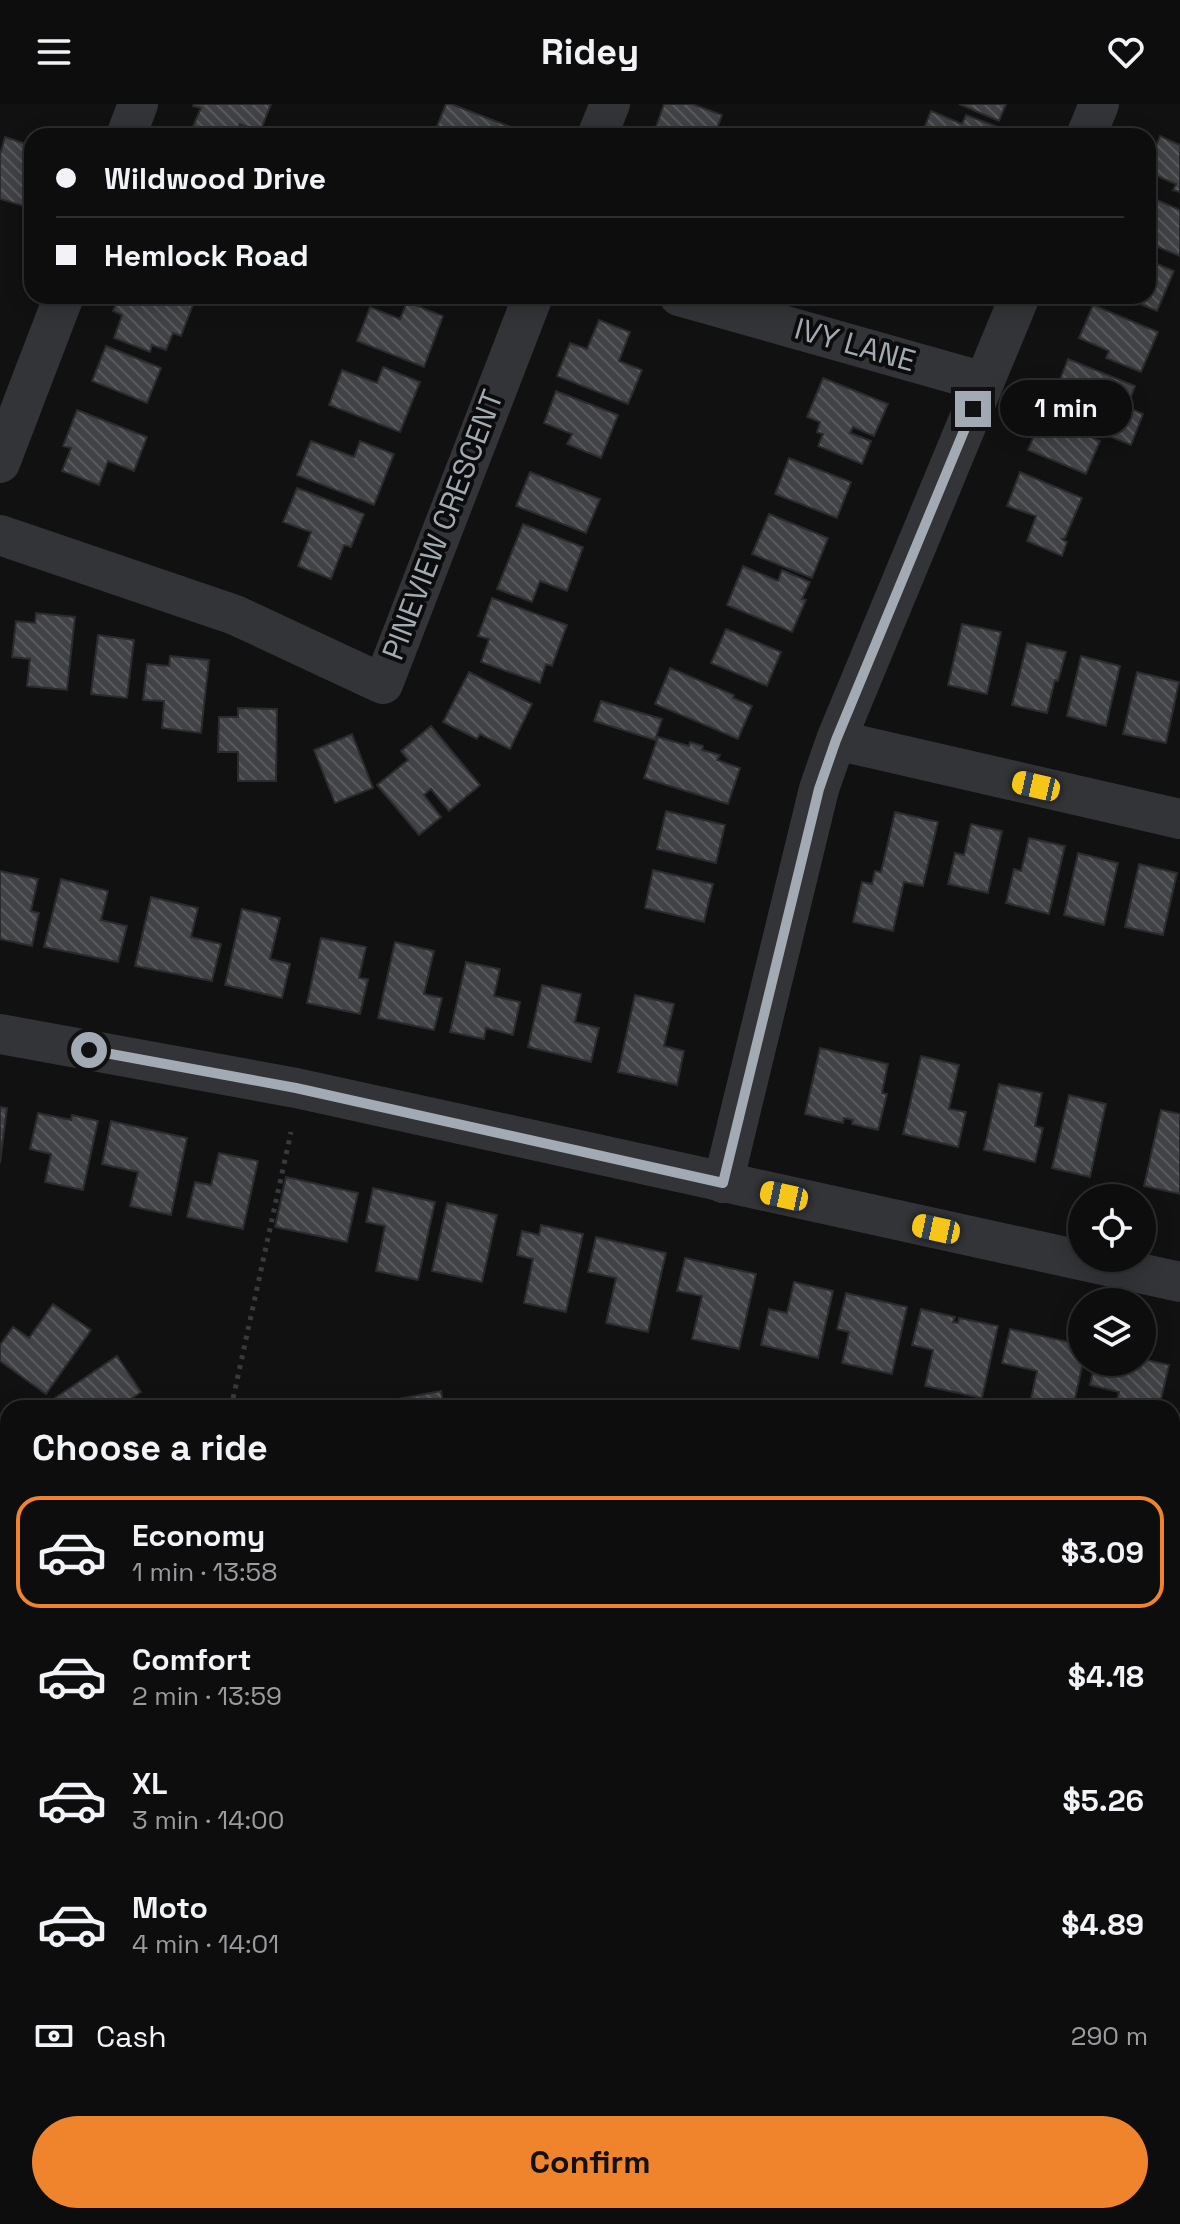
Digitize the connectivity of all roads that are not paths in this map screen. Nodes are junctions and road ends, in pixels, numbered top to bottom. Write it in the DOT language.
graph roads {
  1 [pos="138,104"];
  2 [pos="610,104"];
  3 [pos="1099,104"];
  4 [pos="129,128"];
  5 [pos="600,128"];
  6 [pos="1089,128"];
  7 [pos="61,304"];
  8 [pos="530,304"];
  9 [pos="707,304"];
  10 [pos="1017,304"];
  11 [pos="984,382"];
  12 [pos="0,463"];
  13 [pos="0,535"];
  14 [pos="836,740"];
  15 [pos="1180,819"];
  16 [pos="0,1034"];
  17 [pos="723,1183"];
  18 [pos="1180,1282"];
  1 -- 4 [label="street"];
  2 -- 5 [label="street"];
  3 -- 6 [label="street"];
  7 -- 12 [label="street"];
  8 -- 13 [label="street, PINEVIEW CRESCENT"];
  9 -- 11 [label="street, IVY LANE"];
  10 -- 11 [label="street"];
  11 -- 14 [label="street"];
  14 -- 15 [label="street"];
  14 -- 17 [label="street"];
  16 -- 17 [label="street"];
  17 -- 18 [label="street"];
}
